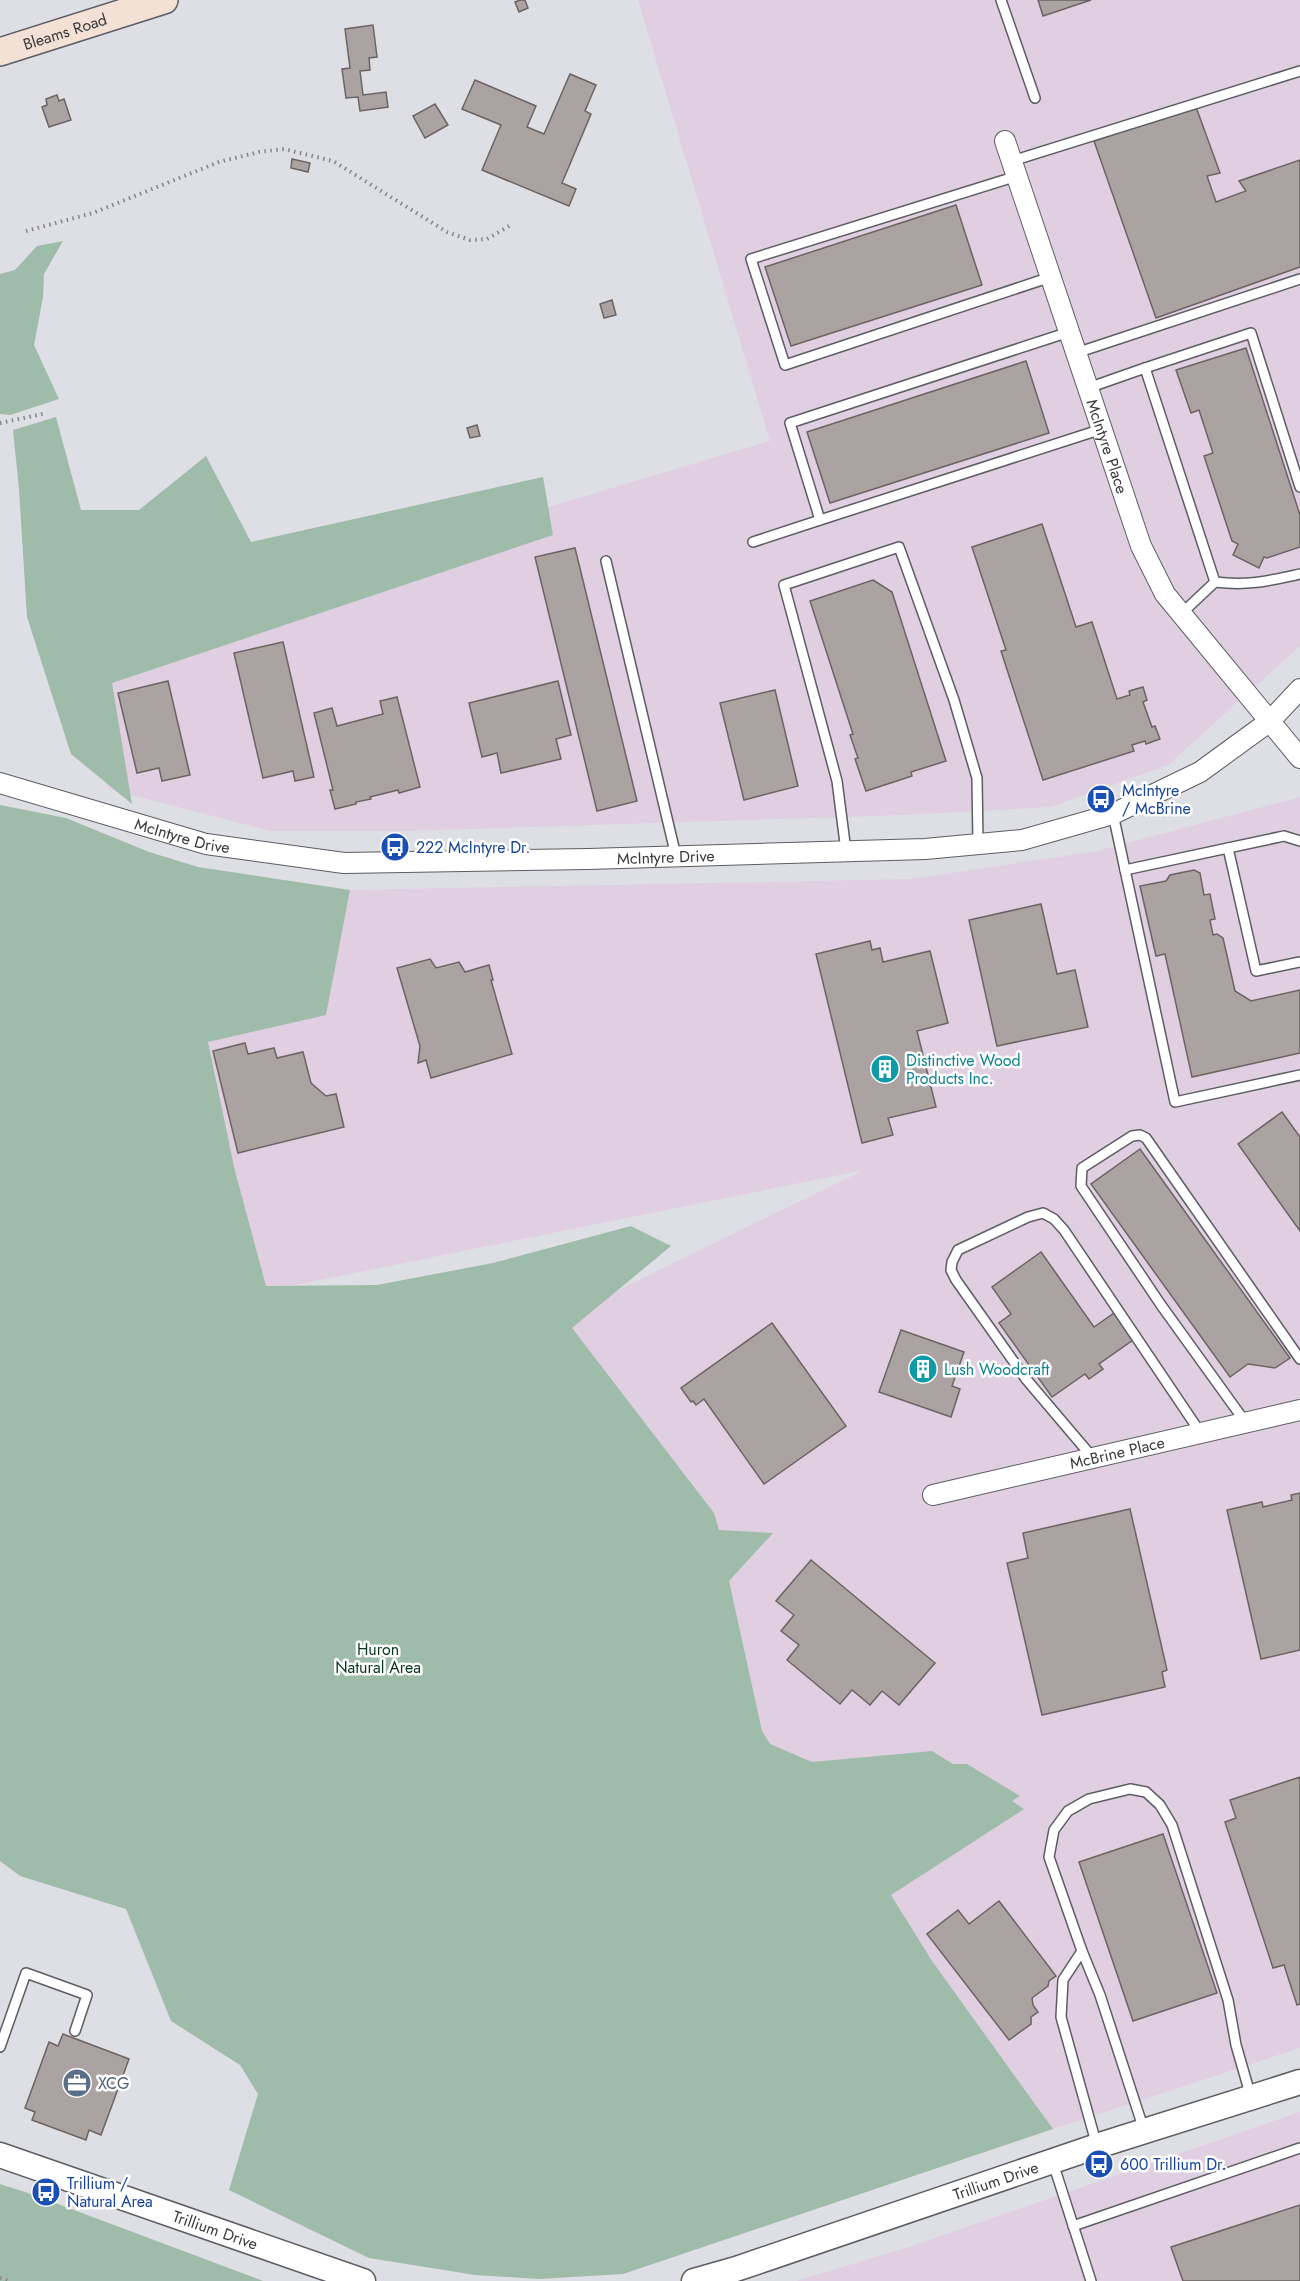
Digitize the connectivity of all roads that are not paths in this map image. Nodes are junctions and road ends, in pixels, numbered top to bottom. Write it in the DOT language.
graph roads {
  1 [pos="164,0"];
  2 [pos="1001,0"];
  3 [pos="0,52"];
  4 [pos="1300,71"];
  5 [pos="1035,98"];
  6 [pos="1005,141"];
  7 [pos="1014,168"];
  8 [pos="1051,277"];
  9 [pos="1300,279"];
  10 [pos="1069,332"];
  11 [pos="1076,353"];
  12 [pos="1145,369"];
  13 [pos="1088,388"];
  14 [pos="1102,429"];
  15 [pos="1300,487"];
  16 [pos="820,520"];
  17 [pos="753,542"];
  18 [pos="606,561"];
  19 [pos="1300,574"];
  20 [pos="1215,582"];
  21 [pos="1181,614"];
  22 [pos="1300,689"];
  23 [pos="1270,721"];
  24 [pos="1300,758"];
  25 [pos="0,783"];
  26 [pos="1113,814"];
  27 [pos="1300,841"];
  28 [pos="978,844"];
  29 [pos="1228,848"];
  30 [pos="846,851"];
  31 [pos="676,856"];
  32 [pos="1125,870"];
  33 [pos="1300,962"];
  34 [pos="1300,1075"];
  35 [pos="1300,1359"];
  36 [pos="1300,1410"];
  37 [pos="1246,1423"];
  38 [pos="1200,1433"];
  39 [pos="1094,1458"];
  40 [pos="933,1496"];
  41 [pos="1082,1951"];
  42 [pos="75,2031"];
  43 [pos="0,2047"];
  44 [pos="1300,2082"];
  45 [pos="1251,2097"];
  46 [pos="1144,2131"];
  47 [pos="1097,2145"];
  48 [pos="1300,2148"];
  49 [pos="0,2155"];
  50 [pos="1052,2161"];
  51 [pos="1073,2226"];
  52 [pos="363,2281"];
  53 [pos="693,2281"];
  54 [pos="1091,2281"];
  1 -- 3 [label="main road, Bleams Road"];
  2 -- 5 [label="lane"];
  4 -- 7 [label="lane"];
  6 -- 7 [label="street, McIntyre Place"];
  7 -- 8 [label="street, McIntyre Place"];
  7 -- 8 [label="lane"];
  8 -- 10 [label="street, McIntyre Place"];
  9 -- 11 [label="lane"];
  10 -- 11 [label="street, McIntyre Place"];
  10 -- 16 [label="lane"];
  11 -- 13 [label="street, McIntyre Place"];
  12 -- 13 [label="lane"];
  12 -- 15 [label="lane"];
  12 -- 20 [label="lane"];
  13 -- 14 [label="street, McIntyre Place"];
  14 -- 16 [label="lane"];
  14 -- 21 [label="street, McIntyre Place"];
  16 -- 17 [label="lane"];
  18 -- 31 [label="lane"];
  19 -- 20 [label="lane"];
  20 -- 21 [label="lane"];
  21 -- 23 [label="street, McIntyre Place"];
  22 -- 23 [label="street, McIntyre Drive"];
  23 -- 24 [label="street, McIntyre Place"];
  23 -- 26 [label="street, McIntyre Drive"];
  25 -- 31 [label="street, McIntyre Drive"];
  26 -- 28 [label="street, McIntyre Drive"];
  26 -- 32 [label="lane"];
  27 -- 29 [label="lane"];
  28 -- 30 [label="street, McIntyre Drive"];
  28 -- 30 [label="lane"];
  29 -- 32 [label="lane"];
  29 -- 33 [label="lane"];
  30 -- 31 [label="street, McIntyre Drive"];
  32 -- 34 [label="lane"];
  35 -- 37 [label="lane"];
  36 -- 37 [label="street, McBrine Place"];
  37 -- 38 [label="street, McBrine Place"];
  38 -- 39 [label="street, McBrine Place"];
  38 -- 39 [label="lane"];
  39 -- 40 [label="street, McBrine Place"];
  41 -- 45 [label="lane"];
  41 -- 46 [label="lane"];
  41 -- 47 [label="lane"];
  42 -- 43 [label="lane"];
  44 -- 45 [label="street, Trillium Drive"];
  45 -- 46 [label="street, Trillium Drive"];
  46 -- 47 [label="street, Trillium Drive"];
  47 -- 50 [label="street, Trillium Drive"];
  48 -- 51 [label="lane"];
  49 -- 52 [label="street, Trillium Drive"];
  50 -- 51 [label="lane"];
  50 -- 53 [label="street, Trillium Drive"];
  51 -- 54 [label="lane"];
}
